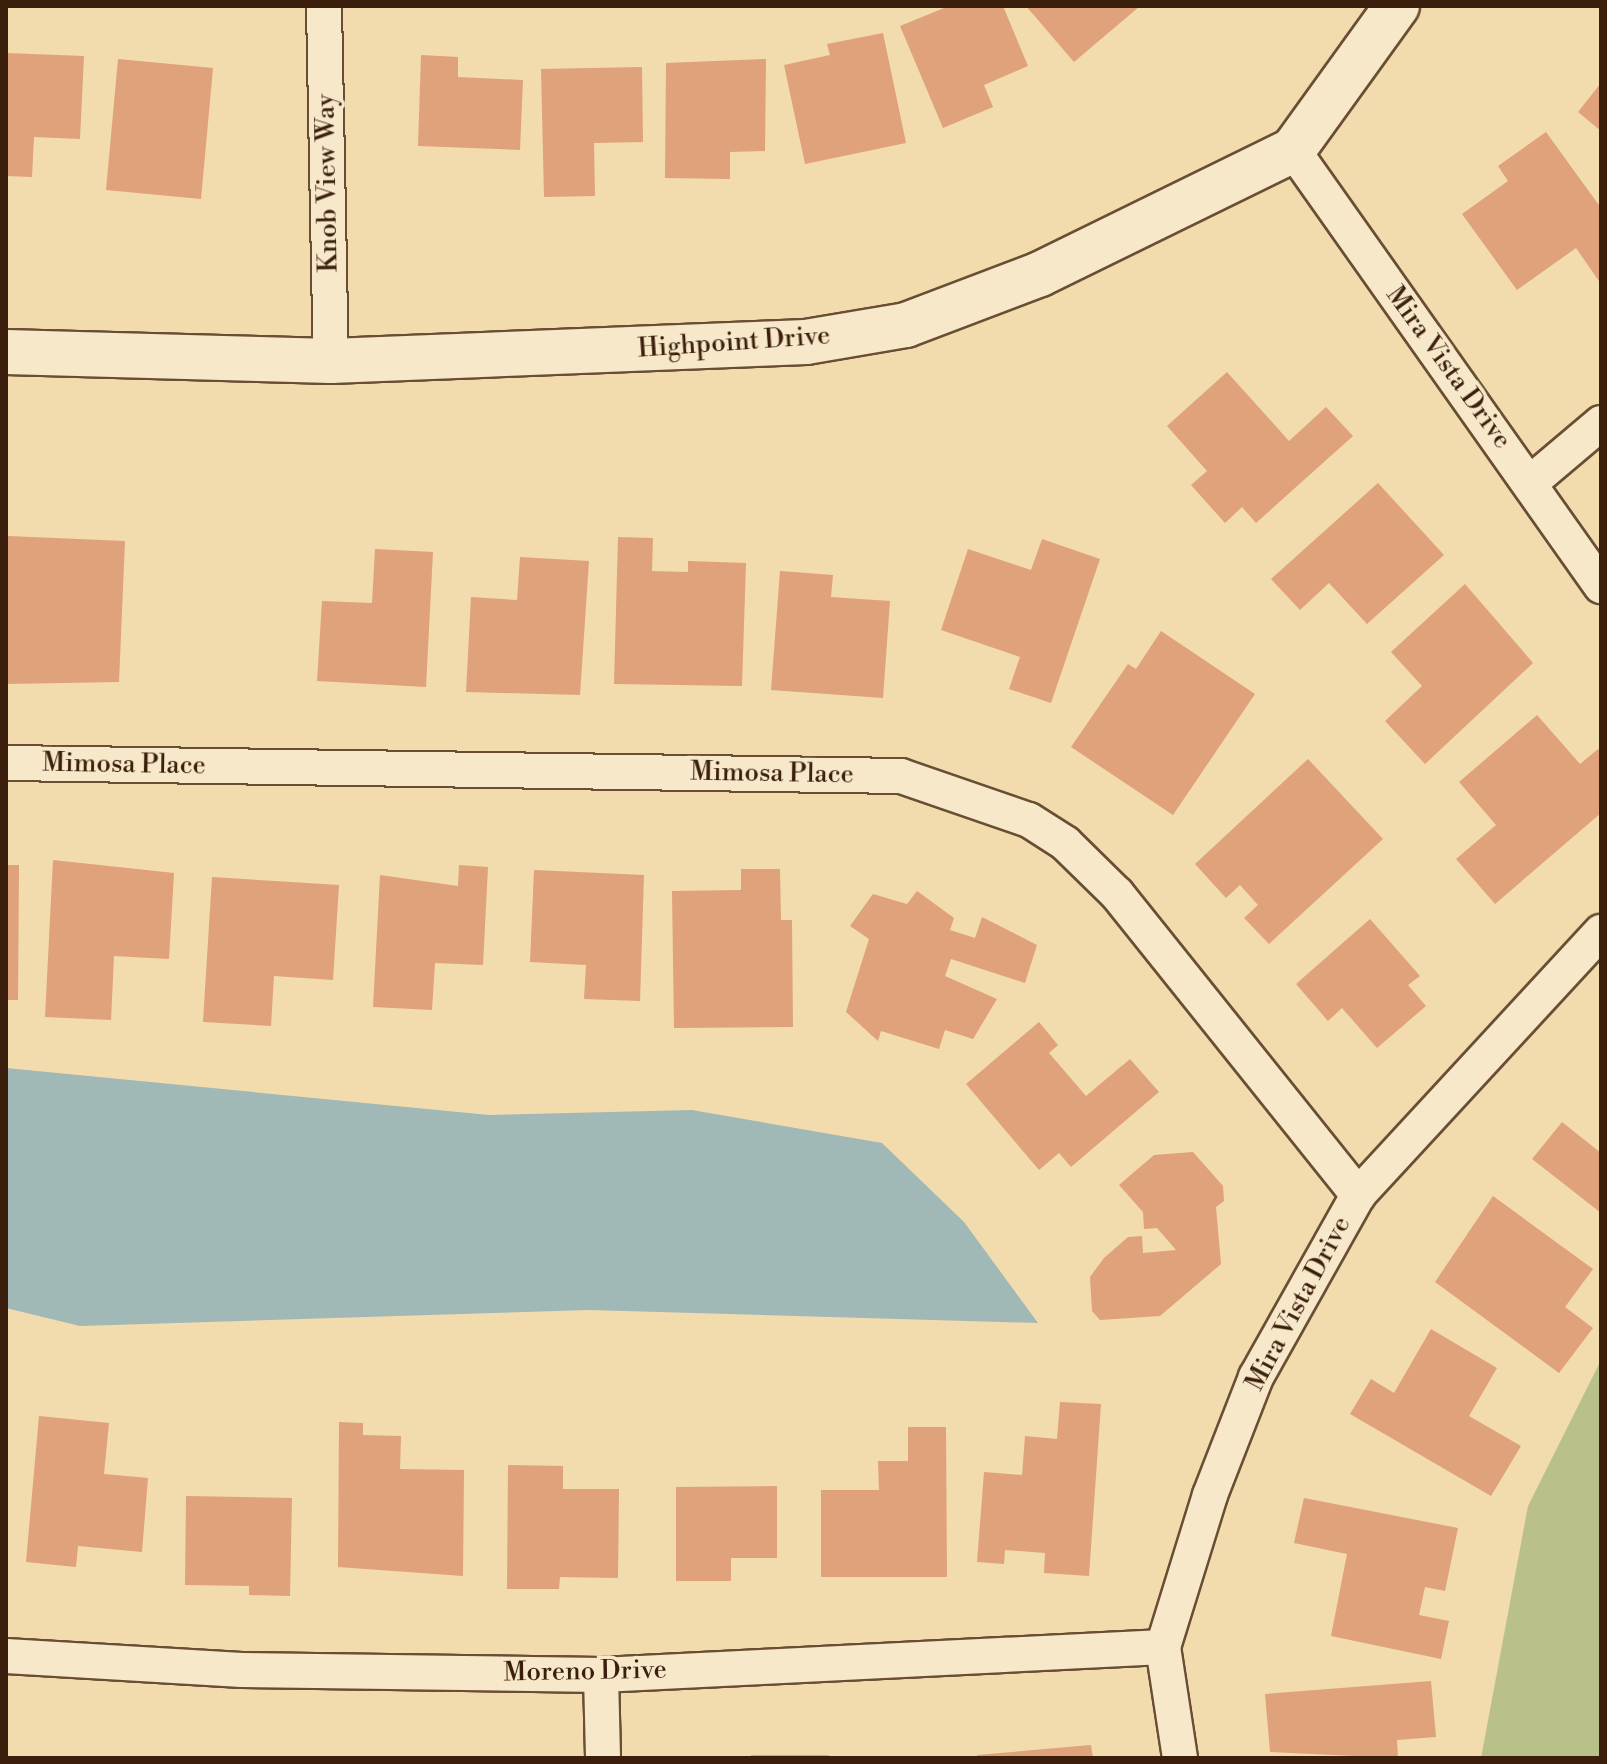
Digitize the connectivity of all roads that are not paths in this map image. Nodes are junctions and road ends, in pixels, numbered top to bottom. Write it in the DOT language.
graph roads {
  1 [pos="324,6"];
  2 [pos="1397,6"];
  3 [pos="1293,150"];
  4 [pos="6,352"];
  5 [pos="331,361"];
  6 [pos="1601,423"];
  7 [pos="1530,483"];
  8 [pos="1601,586"];
  9 [pos="6,763"];
  10 [pos="1601,932"];
  11 [pos="1358,1195"];
  12 [pos="1163,1647"];
  13 [pos="6,1656"];
  14 [pos="601,1675"];
  15 [pos="603,1758"];
  16 [pos="1180,1758"];
  1 -- 5 [label="street, Knob View Way"];
  2 -- 3 [label="street, Highpoint Drive"];
  3 -- 5 [label="street, Highpoint Drive"];
  3 -- 7 [label="street, Mira Vista Drive"];
  4 -- 5 [label="street, Highpoint Drive"];
  6 -- 7 [label="street"];
  7 -- 8 [label="street, Mira Vista Drive"];
  9 -- 11 [label="street, Mimosa Place"];
  10 -- 11 [label="street, Mira Vista Drive"];
  11 -- 12 [label="street, Mira Vista Drive"];
  12 -- 14 [label="street, Moreno Drive"];
  12 -- 16 [label="street, Mira Vista Drive"];
  13 -- 14 [label="street, Moreno Drive"];
  14 -- 15 [label="street"];
}
